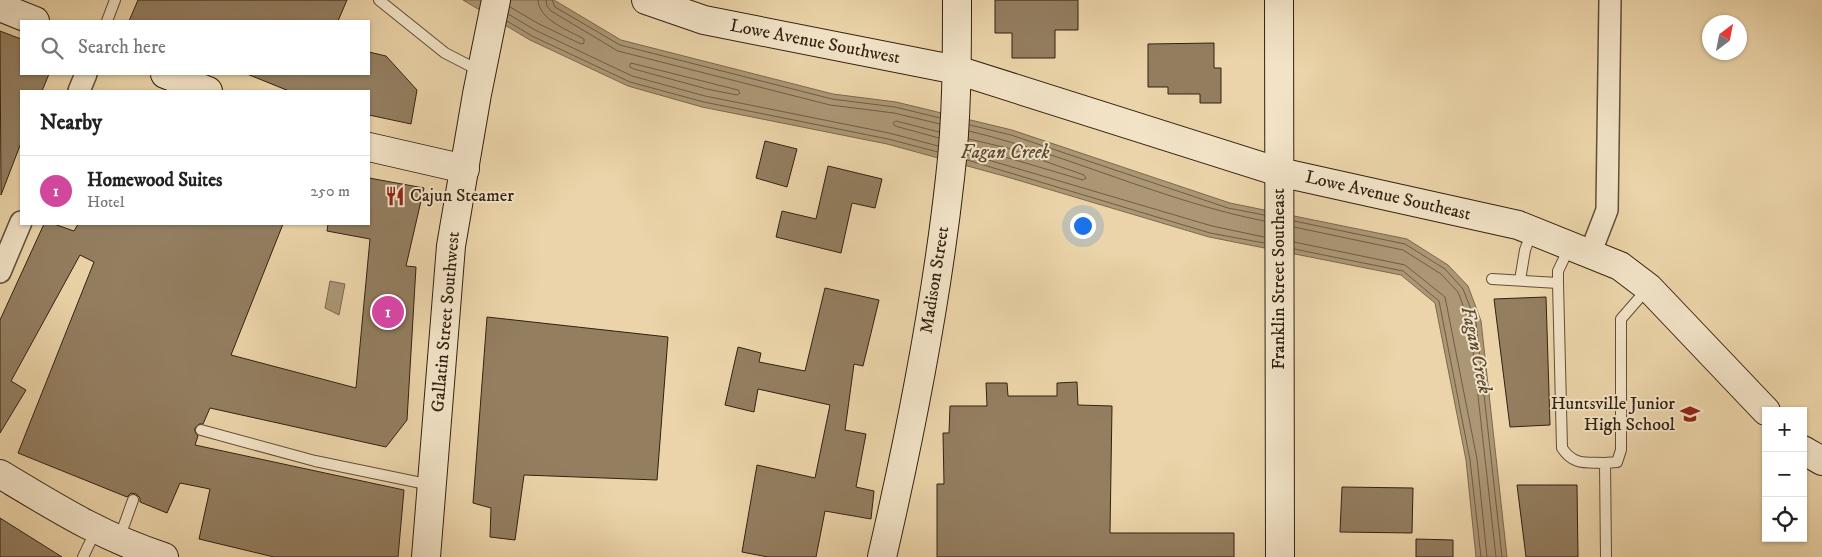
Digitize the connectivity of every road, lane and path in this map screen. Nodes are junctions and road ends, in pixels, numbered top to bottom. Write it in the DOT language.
graph roads {
  1 [pos="115,0"];
  2 [pos="380,0"];
  3 [pos="496,0"];
  4 [pos="646,0"];
  5 [pos="957,0"];
  6 [pos="1279,0"];
  7 [pos="1610,0"];
  8 [pos="107,20"];
  9 [pos="957,70"];
  10 [pos="481,71"];
  11 [pos="86,75"];
  12 [pos="168,75"];
  13 [pos="79,90"];
  14 [pos="205,90"];
  15 [pos="370,147"];
  16 [pos="466,169"];
  17 [pos="1279,172"];
  18 [pos="20,224"];
  19 [pos="1532,231"];
  20 [pos="1580,250"];
  21 [pos="0,272"];
  22 [pos="1492,279"];
  23 [pos="1520,280"];
  24 [pos="1558,283"];
  25 [pos="1649,288"];
  26 [pos="1762,407"];
  27 [pos="201,430"];
  28 [pos="1806,452"];
  29 [pos="1822,461"];
  30 [pos="1605,463"];
  31 [pos="0,474"];
  32 [pos="432,485"];
  33 [pos="133,500"];
  34 [pos="107,536"];
  35 [pos="83,557"];
  36 [pos="164,557"];
  37 [pos="426,557"];
  38 [pos="882,557"];
  39 [pos="1280,557"];
  40 [pos="1606,557"];
  1 -- 8 [label="lane"];
  2 -- 10 [label="lane"];
  3 -- 10 [label="street, Gallatin Street Southwest"];
  4 -- 9 [label="street, Lowe Avenue Southwest"];
  5 -- 9 [label="street, Madison Street"];
  6 -- 17 [label="street, Franklin Street Southeast"];
  7 -- 20 [label="street"];
  9 -- 17 [label="street, Lowe Avenue Southeast"];
  9 -- 38 [label="street, Madison Street"];
  10 -- 16 [label="street, Gallatin Street Southwest"];
  11 -- 13 [label="street"];
  12 -- 14 [label="street"];
  15 -- 16 [label="street"];
  16 -- 32 [label="street, Gallatin Street Southwest"];
  17 -- 19 [label="street, Lowe Avenue Southeast"];
  17 -- 39 [label="street, Franklin Street Southeast"];
  18 -- 21 [label="street"];
  19 -- 20 [label="street, Lowe Avenue Southeast"];
  19 -- 23 [label="lane"];
  20 -- 24 [label="lane"];
  20 -- 25 [label="street, Lowe Avenue Southeast"];
  22 -- 23 [label="lane"];
  23 -- 24 [label="lane"];
  24 -- 30 [label="lane"];
  25 -- 26 [label="street, Lowe Avenue Southeast"];
  25 -- 30 [label="lane"];
  27 -- 32 [label="lane"];
  28 -- 29 [label="street"];
  30 -- 40 [label="lane"];
  31 -- 34 [label="street"];
  32 -- 37 [label="street, Gallatin Street Southwest"];
  33 -- 34 [label="lane"];
  34 -- 35 [label="lane"];
  34 -- 36 [label="street"];
}
